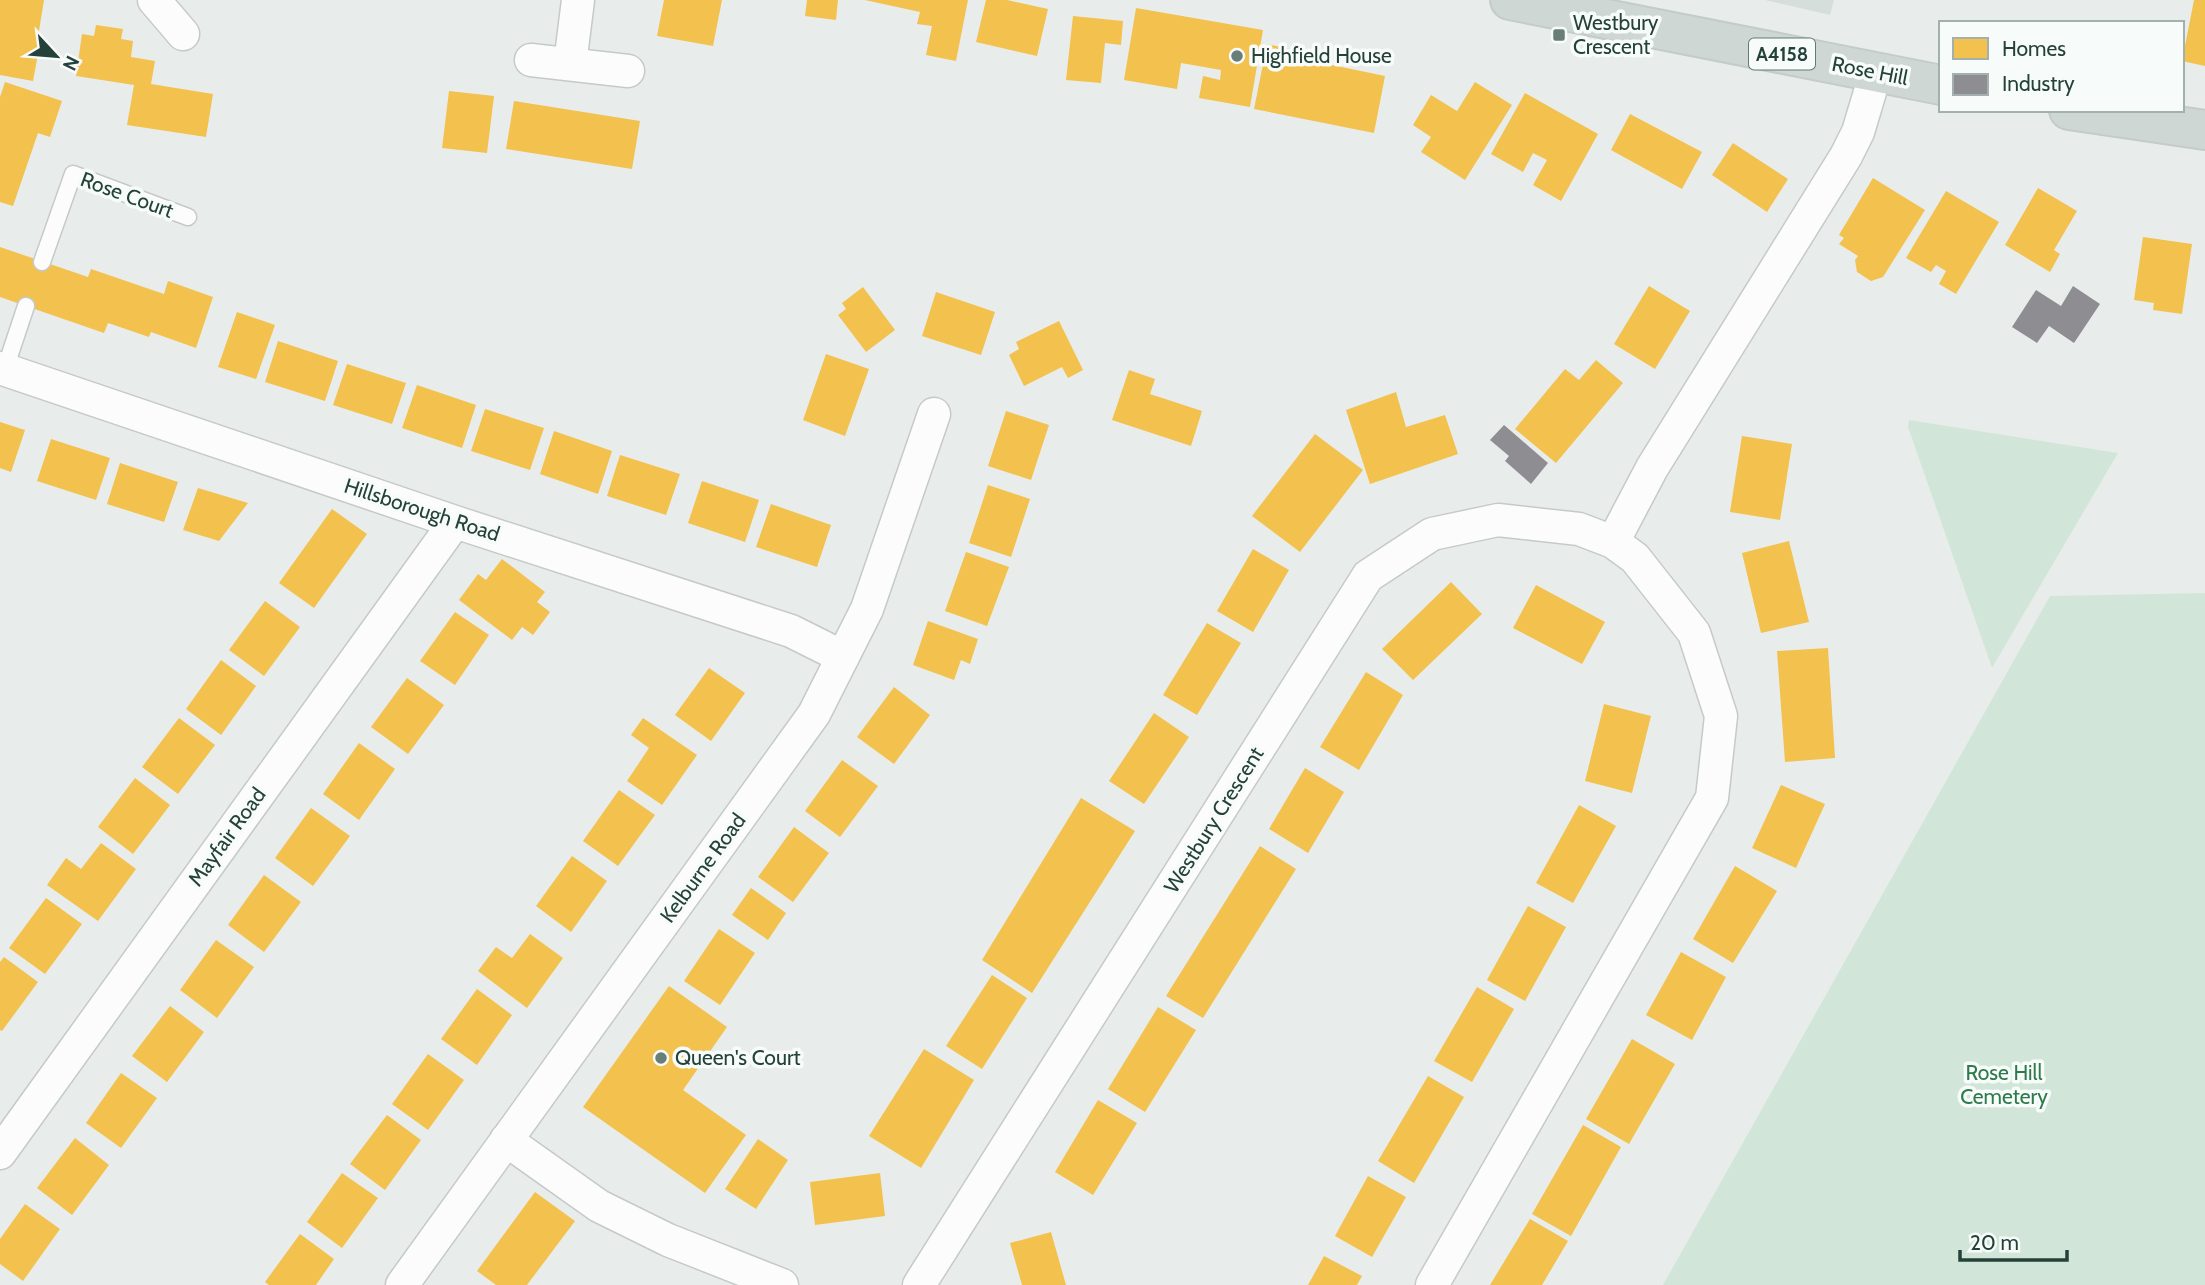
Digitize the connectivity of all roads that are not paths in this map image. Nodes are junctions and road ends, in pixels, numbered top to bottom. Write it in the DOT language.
graph roads {
  1 [pos="154,0"];
  2 [pos="578,0"];
  3 [pos="1510,0"];
  4 [pos="183,34"];
  5 [pos="531,60"];
  6 [pos="570,64"];
  7 [pos="628,71"];
  8 [pos="1876,72"];
  9 [pos="1939,85"];
  10 [pos="2083,112"];
  11 [pos="2205,130"];
  12 [pos="188,217"];
  13 [pos="42,262"];
  14 [pos="26,306"];
  15 [pos="2,368"];
  16 [pos="934,414"];
  17 [pos="455,522"];
  18 [pos="1613,542"];
  19 [pos="843,657"];
  20 [pos="506,1140"];
  21 [pos="0,1153"];
  22 [pos="402,1285"];
  23 [pos="782,1285"];
  24 [pos="919,1285"];
  25 [pos="1432,1285"];
  1 -- 4 [label="street"];
  2 -- 6 [label="street"];
  3 -- 8 [label="main road, Rose Hill / A4158"];
  5 -- 6 [label="street"];
  6 -- 7 [label="street"];
  8 -- 9 [label="main road, Rose Hill / A4158"];
  8 -- 18 [label="street"];
  10 -- 11 [label="main road"];
  12 -- 13 [label="lane, Rose Court"];
  14 -- 15 [label="lane"];
  15 -- 17 [label="street, Hillsborough Road"];
  16 -- 19 [label="street, Kelburne Road"];
  17 -- 19 [label="street, Hillsborough Road"];
  17 -- 21 [label="street, Mayfair Road"];
  18 -- 24 [label="street, Westbury Crescent"];
  18 -- 25 [label="street, Westbury Crescent"];
  19 -- 20 [label="street, Kelburne Road"];
  20 -- 22 [label="street, Kelburne Road"];
  20 -- 23 [label="street"];
}
